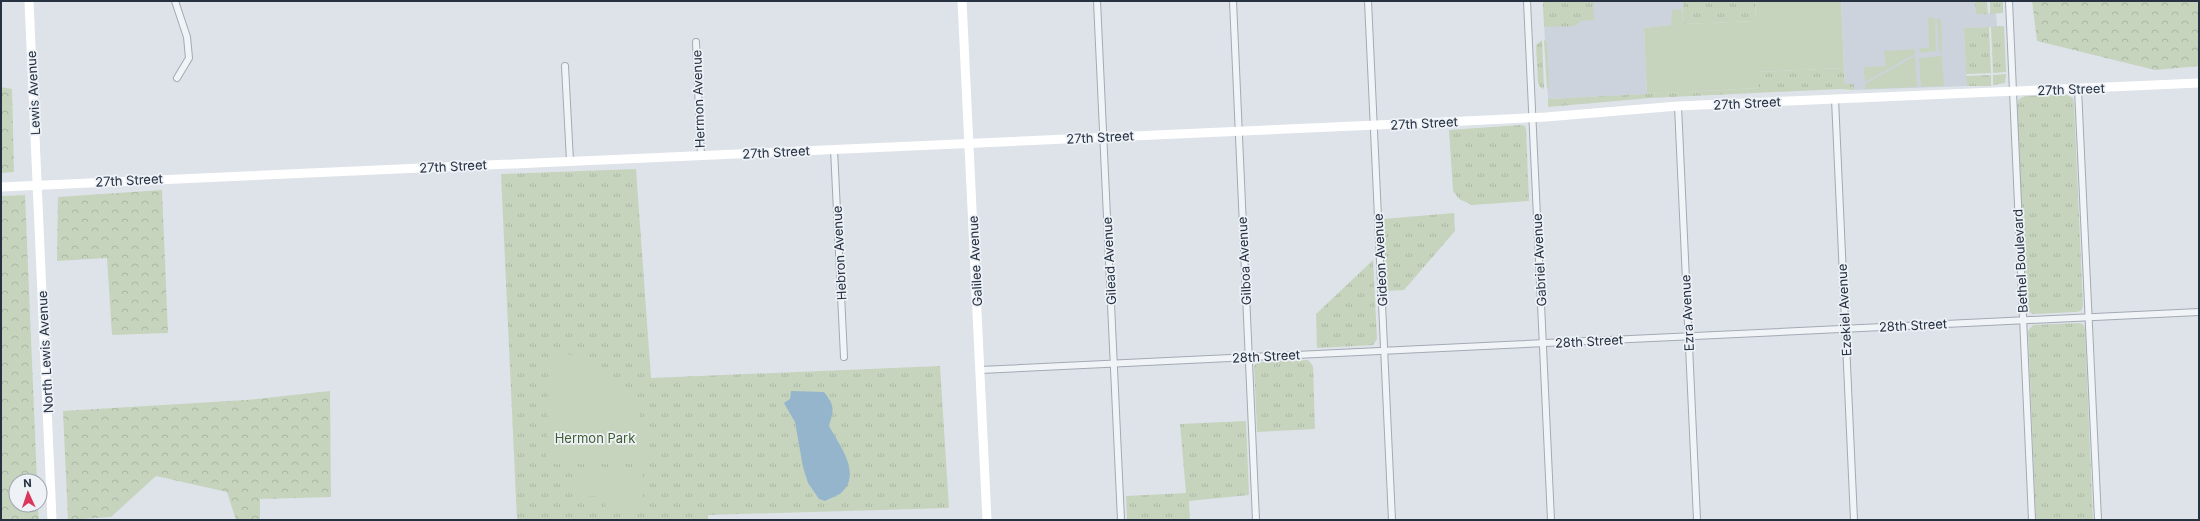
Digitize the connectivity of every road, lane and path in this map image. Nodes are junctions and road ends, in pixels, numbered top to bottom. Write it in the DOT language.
graph roads {
  1 [pos="29,1"];
  2 [pos="175,1"];
  3 [pos="962,1"];
  4 [pos="1097,1"];
  5 [pos="1233,1"];
  6 [pos="1368,1"];
  7 [pos="1527,1"];
  8 [pos="2009,1"];
  9 [pos="696,42"];
  10 [pos="565,66"];
  11 [pos="177,78"];
  12 [pos="2199,84"];
  13 [pos="2078,89"];
  14 [pos="2013,91"];
  15 [pos="1834,99"];
  16 [pos="1678,106"];
  17 [pos="1532,118"];
  18 [pos="1374,125"];
  19 [pos="1238,131"];
  20 [pos="1103,137"];
  21 [pos="969,143"];
  22 [pos="834,149"];
  23 [pos="701,155"];
  24 [pos="570,161"];
  25 [pos="37,184"];
  26 [pos="1,187"];
  27 [pos="2199,312"];
  28 [pos="2088,317"];
  29 [pos="2023,320"];
  30 [pos="1845,329"];
  31 [pos="1688,336"];
  32 [pos="1543,343"];
  33 [pos="1384,351"];
  34 [pos="844,357"];
  35 [pos="1249,357"];
  36 [pos="1114,364"];
  37 [pos="980,370"];
  38 [pos="52,520"];
  39 [pos="987,520"];
  40 [pos="1121,520"];
  41 [pos="1256,520"];
  42 [pos="1392,520"];
  43 [pos="1551,520"];
  44 [pos="1697,520"];
  45 [pos="1854,520"];
  46 [pos="2032,520"];
  47 [pos="2098,520"];
  1 -- 25 [label="street, Lewis Avenue"];
  2 -- 11 [label="street"];
  3 -- 21 [label="street, Galilee Avenue"];
  4 -- 20 [label="street, Gilead Avenue"];
  5 -- 19 [label="street, Gilboa Avenue"];
  6 -- 18 [label="street, Gideon Avenue"];
  7 -- 17 [label="street, Gabriel Avenue"];
  8 -- 14 [label="street, Bethel Boulevard"];
  9 -- 23 [label="street, Hermon Avenue"];
  10 -- 24 [label="street"];
  12 -- 13 [label="street, 27th Street"];
  13 -- 14 [label="street, 27th Street"];
  13 -- 28 [label="street"];
  14 -- 15 [label="street, 27th Street"];
  14 -- 29 [label="street, Bethel Boulevard"];
  15 -- 16 [label="street, 27th Street"];
  15 -- 30 [label="street, Ezekiel Avenue"];
  16 -- 17 [label="street, 27th Street"];
  16 -- 31 [label="street, Ezra Avenue"];
  17 -- 18 [label="street, 27th Street"];
  17 -- 32 [label="street, Gabriel Avenue"];
  18 -- 19 [label="street, 27th Street"];
  18 -- 33 [label="street, Gideon Avenue"];
  19 -- 20 [label="street, 27th Street"];
  19 -- 35 [label="street, Gilboa Avenue"];
  20 -- 21 [label="street, 27th Street"];
  20 -- 36 [label="street, Gilead Avenue"];
  21 -- 22 [label="street, 27th Street"];
  21 -- 37 [label="street, Galilee Avenue"];
  22 -- 23 [label="street, 27th Street"];
  22 -- 34 [label="street, Hebron Avenue"];
  23 -- 24 [label="street, 27th Street"];
  24 -- 25 [label="street, 27th Street"];
  25 -- 26 [label="street, 27th Street"];
  25 -- 38 [label="street, North Lewis Avenue"];
  27 -- 28 [label="street, 28th Street"];
  28 -- 29 [label="street, 28th Street"];
  28 -- 47 [label="street"];
  29 -- 30 [label="street, 28th Street"];
  29 -- 46 [label="street, Bethel Boulevard"];
  30 -- 31 [label="street, 28th Street"];
  30 -- 45 [label="street, Ezekiel Avenue"];
  31 -- 32 [label="street, 28th Street"];
  31 -- 44 [label="street, Ezra Avenue"];
  32 -- 33 [label="street, 28th Street"];
  32 -- 43 [label="street, Gabriel Avenue"];
  33 -- 35 [label="street, 28th Street"];
  33 -- 42 [label="street, Gideon Avenue"];
  35 -- 36 [label="street, 28th Street"];
  35 -- 41 [label="street, Gilboa Avenue"];
  36 -- 37 [label="street, 28th Street"];
  36 -- 40 [label="street, Gilead Avenue"];
  37 -- 39 [label="street, Galilee Avenue"];
}
